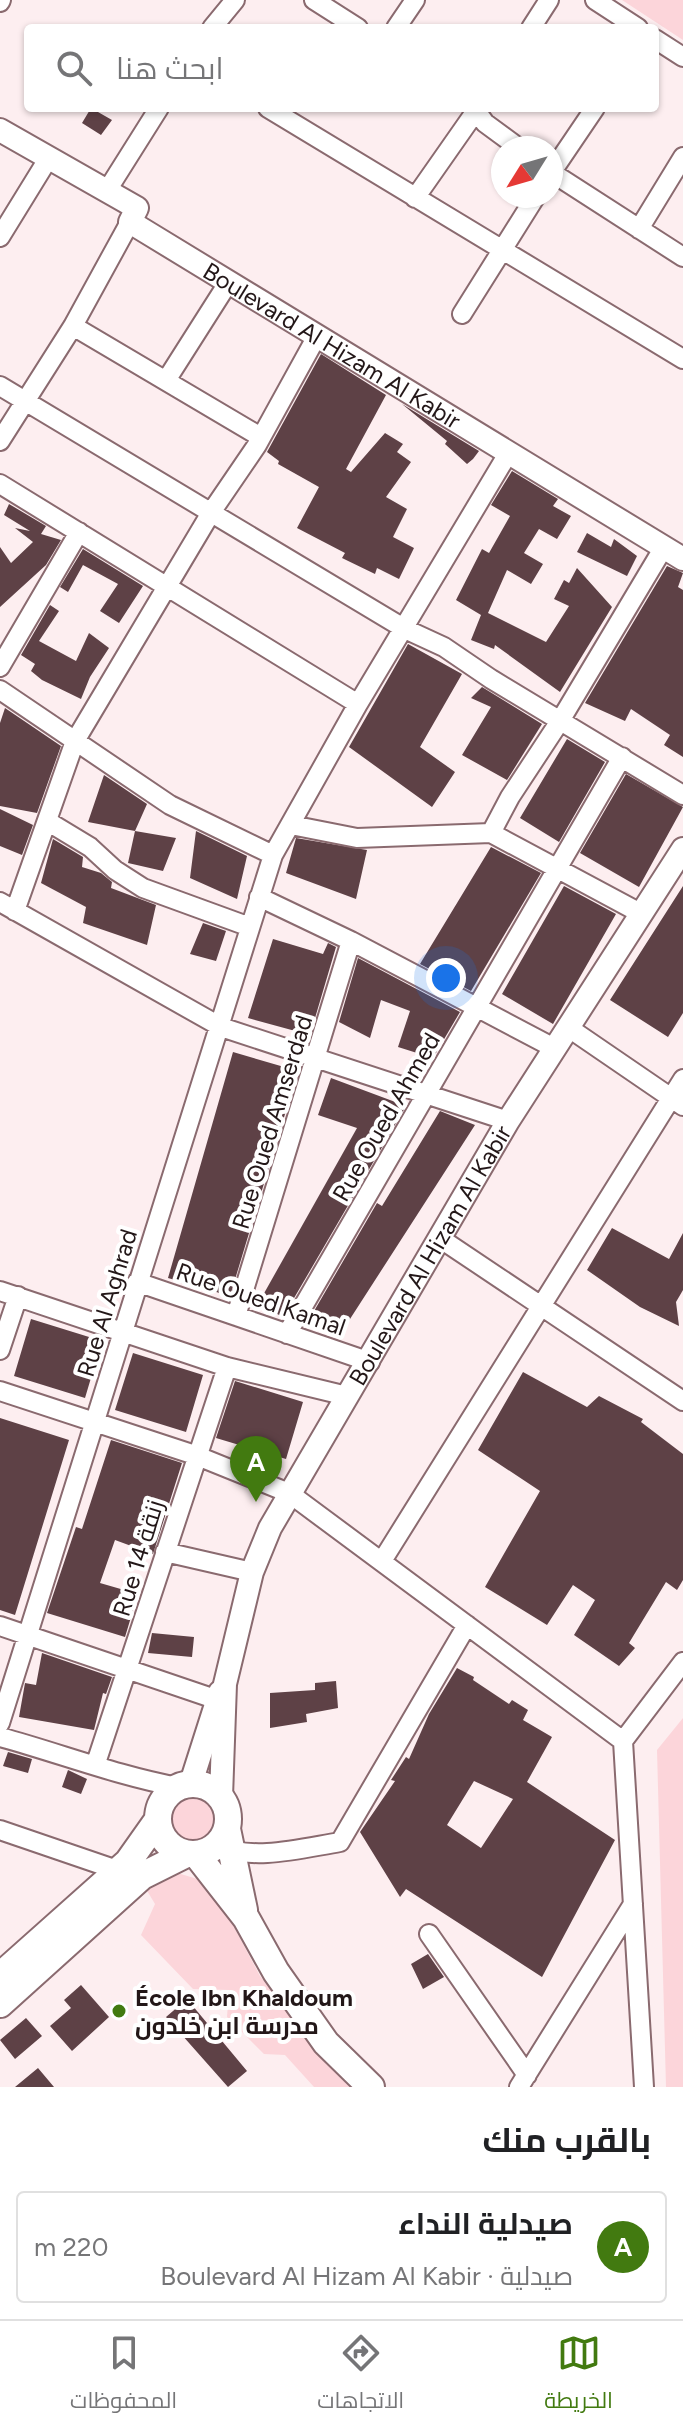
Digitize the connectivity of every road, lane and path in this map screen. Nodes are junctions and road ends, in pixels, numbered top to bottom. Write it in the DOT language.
graph roads {
  1 [pos="235,0"];
  2 [pos="314,0"];
  3 [pos="415,0"];
  4 [pos="549,0"];
  5 [pos="595,0"];
  6 [pos="215,24"];
  7 [pos="352,24"];
  8 [pos="399,24"];
  9 [pos="534,24"];
  10 [pos="632,24"];
  11 [pos="659,42"];
  12 [pos="683,57"];
  13 [pos="156,112"];
  14 [pos="275,112"];
  15 [pos="474,112"];
  16 [pos="478,112"];
  17 [pos="592,112"];
  18 [pos="0,130"];
  19 [pos="503,136"];
  20 [pos="563,155"];
  21 [pos="683,157"];
  22 [pos="48,159"];
  23 [pos="563,180"];
  24 [pos="108,189"];
  25 [pos="415,198"];
  26 [pos="528,208"];
  27 [pos="130,222"];
  28 [pos="639,229"];
  29 [pos="0,237"];
  30 [pos="501,250"];
  31 [pos="683,257"];
  32 [pos="228,283"];
  33 [pos="462,314"];
  34 [pos="73,326"];
  35 [pos="317,336"];
  36 [pos="683,359"];
  37 [pos="167,379"];
  38 [pos="0,386"];
  39 [pos="24,401"];
  40 [pos="259,436"];
  41 [pos="0,441"];
  42 [pos="509,452"];
  43 [pos="0,484"];
  44 [pos="212,511"];
  45 [pos="79,532"];
  46 [pos="674,553"];
  47 [pos="168,587"];
  48 [pos="405,629"];
  49 [pos="0,667"];
  50 [pos="0,690"];
  51 [pos="358,704"];
  52 [pos="560,721"];
  53 [pos="75,741"];
  54 [pos="622,757"];
  55 [pos="683,795"];
  56 [pos="47,821"];
  57 [pos="291,825"];
  58 [pos="491,833"];
  59 [pos="683,849"];
  60 [pos="273,855"];
  61 [pos="557,867"];
  62 [pos="259,897"];
  63 [pos="8,906"];
  64 [pos="642,914"];
  65 [pos="250,927"];
  66 [pos="351,941"];
  67 [pos="475,1007"];
  68 [pos="221,1027"];
  69 [pos="569,1028"];
  70 [pos="556,1049"];
  71 [pos="318,1059"];
  72 [pos="683,1079"];
  73 [pos="429,1095"];
  74 [pos="677,1102"];
  75 [pos="508,1121"];
  76 [pos="441,1239"];
  77 [pos="137,1282"];
  78 [pos="9,1294"];
  79 [pos="542,1305"];
  80 [pos="236,1316"];
  81 [pos="123,1334"];
  82 [pos="287,1334"];
  83 [pos="0,1350"];
  84 [pos="370,1362"];
  85 [pos="227,1367"];
  86 [pos="0,1391"];
  87 [pos="347,1396"];
  88 [pos="683,1401"];
  89 [pos="94,1421"];
  90 [pos="195,1455"];
  91 [pos="289,1493"];
  92 [pos="165,1552"];
  93 [pos="382,1561"];
  94 [pos="252,1572"];
  95 [pos="467,1625"];
  96 [pos="0,1626"];
  97 [pos="26,1634"];
  98 [pos="683,1662"];
  99 [pos="129,1668"];
  100 [pos="222,1698"];
  101 [pos="0,1723"];
  102 [pos="0,1737"];
  103 [pos="623,1741"];
  104 [pos="96,1763"];
  105 [pos="221,1797"];
  106 [pos="172,1798"];
  107 [pos="0,1830"];
  108 [pos="211,1847"];
  109 [pos="117,1870"];
  110 [pos="633,1904"];
  111 [pos="246,1918"];
  112 [pos="429,1934"];
  113 [pos="0,1976"];
  114 [pos="0,2004"];
  115 [pos="523,2081"];
  116 [pos="371,2087"];
  117 [pos="644,2087"];
  1 -- 6 [label="street"];
  2 -- 7 [label="street"];
  3 -- 8 [label="street"];
  4 -- 9 [label="street"];
  5 -- 10 [label="street"];
  11 -- 12 [label="street"];
  13 -- 24 [label="street"];
  14 -- 25 [label="street"];
  15 -- 25 [label="street"];
  16 -- 19 [label="street"];
  17 -- 20 [label="street"];
  18 -- 22 [label="street"];
  21 -- 28 [label="street"];
  22 -- 24 [label="street"];
  22 -- 29 [label="street"];
  23 -- 28 [label="street"];
  24 -- 27 [label="street"];
  25 -- 30 [label="street"];
  26 -- 30 [label="street"];
  27 -- 32 [label="street, Boulevard Al Hizam Al Kabir"];
  27 -- 34 [label="street"];
  28 -- 31 [label="street"];
  30 -- 33 [label="street"];
  30 -- 36 [label="street"];
  32 -- 35 [label="street, Boulevard Al Hizam Al Kabir"];
  32 -- 37 [label="street"];
  34 -- 37 [label="street"];
  34 -- 39 [label="street"];
  35 -- 40 [label="street"];
  35 -- 42 [label="street, Boulevard Al Hizam Al Kabir"];
  37 -- 40 [label="street"];
  38 -- 39 [label="street"];
  39 -- 41 [label="street"];
  39 -- 44 [label="street"];
  40 -- 44 [label="street"];
  42 -- 46 [label="street, Boulevard Al Hizam Al Kabir"];
  42 -- 48 [label="street, Rue Al Aghrad"];
  43 -- 45 [label="street"];
  44 -- 47 [label="street"];
  44 -- 48 [label="street"];
  45 -- 47 [label="street"];
  45 -- 49 [label="street"];
  46 -- 52 [label="street"];
  47 -- 51 [label="street"];
  47 -- 53 [label="street"];
  48 -- 51 [label="street, Rue Al Aghrad"];
  48 -- 52 [label="street"];
  50 -- 53 [label="street"];
  51 -- 57 [label="street, Rue Al Aghrad"];
  52 -- 54 [label="street"];
  52 -- 58 [label="street"];
  53 -- 56 [label="street"];
  53 -- 60 [label="street"];
  54 -- 55 [label="street"];
  54 -- 61 [label="street, Rue Oued Ahmed"];
  56 -- 63 [label="street"];
  56 -- 65 [label="street"];
  57 -- 58 [label="street"];
  57 -- 60 [label="street, Rue Al Aghrad"];
  58 -- 61 [label="street"];
  59 -- 64 [label="street, Boulevard Al Hizam Al Kabir"];
  60 -- 62 [label="street, Rue Al Aghrad"];
  61 -- 64 [label="street"];
  61 -- 67 [label="street, Rue Oued Ahmed"];
  62 -- 65 [label="street, Rue Al Aghrad"];
  62 -- 66 [label="street"];
  63 -- 68 [label="street"];
  64 -- 69 [label="street, Boulevard Al Hizam Al Kabir"];
  65 -- 68 [label="street, Rue Al Aghrad"];
  66 -- 67 [label="street"];
  66 -- 71 [label="street, Rue Oued Amserdad"];
  67 -- 70 [label="street"];
  67 -- 73 [label="street, Rue Oued Ahmed"];
  68 -- 71 [label="street"];
  68 -- 77 [label="street, Rue Al Aghrad"];
  69 -- 70 [label="street, Boulevard Al Hizam Al Kabir"];
  69 -- 74 [label="street"];
  70 -- 75 [label="street, Boulevard Al Hizam Al Kabir"];
  71 -- 73 [label="street"];
  71 -- 80 [label="street, Rue Oued Amserdad"];
  72 -- 74 [label="street"];
  73 -- 75 [label="street"];
  73 -- 82 [label="street, Rue Oued Ahmed"];
  74 -- 79 [label="street"];
  75 -- 76 [label="street, Boulevard Al Hizam Al Kabir"];
  76 -- 79 [label="street"];
  76 -- 84 [label="street, Boulevard Al Hizam Al Kabir"];
  77 -- 80 [label="street, Rue Oued Kamal"];
  77 -- 81 [label="street, Rue Al Aghrad"];
  78 -- 81 [label="street"];
  78 -- 83 [label="street"];
  79 -- 88 [label="street"];
  79 -- 93 [label="street"];
  80 -- 82 [label="street, Rue Oued Kamal"];
  81 -- 85 [label="street"];
  81 -- 89 [label="street, Rue Al Aghrad"];
  82 -- 84 [label="street, Rue Oued Kamal"];
  84 -- 87 [label="street, Boulevard Al Hizam Al Kabir"];
  85 -- 87 [label="street"];
  85 -- 90 [label="street, Rue 14 زنقة"];
  86 -- 89 [label="street"];
  87 -- 91 [label="street, Boulevard Al Hizam Al Kabir"];
  89 -- 90 [label="street"];
  89 -- 97 [label="street, Rue Al Aghrad"];
  90 -- 91 [label="street"];
  90 -- 92 [label="street, Rue 14 زنقة"];
  91 -- 93 [label="street"];
  91 -- 94 [label="street, Boulevard Al Hizam Al Kabir"];
  92 -- 94 [label="street"];
  92 -- 99 [label="street, Rue 14 زنقة"];
  93 -- 95 [label="street"];
  94 -- 100 [label="street, Boulevard Al Hizam Al Kabir"];
  95 -- 103 [label="street"];
  95 -- 108 [label="street"];
  96 -- 97 [label="street"];
  97 -- 99 [label="street"];
  97 -- 101 [label="street, Rue Al Aghrad"];
  98 -- 103 [label="street"];
  99 -- 100 [label="street"];
  99 -- 104 [label="street, Rue 14 زنقة"];
  100 -- 105 [label="street, Boulevard Al Hizam Al Kabir"];
  100 -- 106 [label="street, Boulevard Al Hizam Al Kabir"];
  102 -- 104 [label="street"];
  103 -- 110 [label="street"];
  104 -- 106 [label="street"];
  105 -- 106 [label="main road"];
  105 -- 108 [label="main road"];
  106 -- 108 [label="main road"];
  106 -- 109 [label="main road"];
  107 -- 109 [label="street"];
  108 -- 111 [label="main road"];
  108 -- 111 [label="main road"];
  108 -- 114 [label="main road"];
  109 -- 113 [label="main road"];
  110 -- 115 [label="street"];
  110 -- 117 [label="street"];
  111 -- 116 [label="main road"];
  112 -- 115 [label="street"];
}
